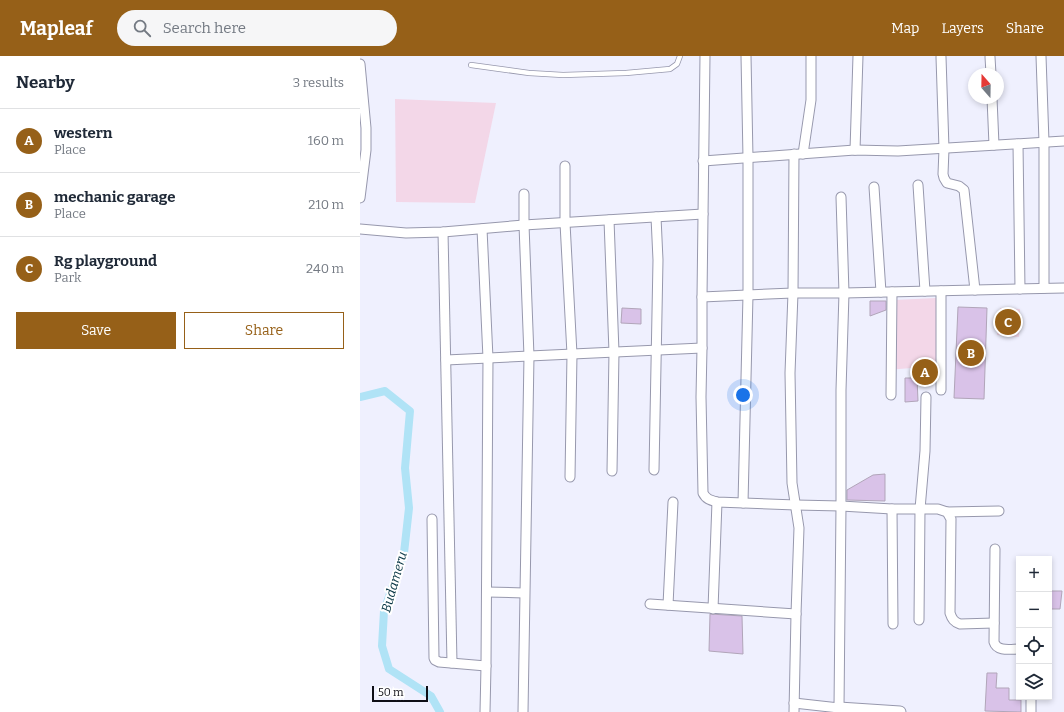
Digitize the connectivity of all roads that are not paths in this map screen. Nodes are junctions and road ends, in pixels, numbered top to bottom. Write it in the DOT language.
graph roads {
  1 [pos="680,56"];
  2 [pos="705,56"];
  3 [pos="746,56"];
  4 [pos="811,56"];
  5 [pos="858,56"];
  6 [pos="1041,56"];
  7 [pos="941,57"];
  8 [pos="990,57"];
  9 [pos="360,64"];
  10 [pos="471,65"];
  11 [pos="991,68"];
  12 [pos="992,104"];
  13 [pos="1064,141"];
  14 [pos="1044,142"];
  15 [pos="1018,144"];
  16 [pos="994,145"];
  17 [pos="944,148"];
  18 [pos="855,150"];
  19 [pos="798,154"];
  20 [pos="748,158"];
  21 [pos="703,161"];
  22 [pos="565,166"];
  23 [pos="918,185"];
  24 [pos="874,187"];
  25 [pos="524,194"];
  26 [pos="841,197"];
  27 [pos="360,198"];
  28 [pos="703,214"];
  29 [pos="656,217"];
  30 [pos="609,220"];
  31 [pos="565,223"];
  32 [pos="524,225"];
  33 [pos="360,228"];
  34 [pos="482,229"];
  35 [pos="443,232"];
  36 [pos="1044,288"];
  37 [pos="1064,288"];
  38 [pos="1020,289"];
  39 [pos="975,290"];
  40 [pos="925,291"];
  41 [pos="940,291"];
  42 [pos="881,292"];
  43 [pos="892,292"];
  44 [pos="793,293"];
  45 [pos="844,293"];
  46 [pos="748,295"];
  47 [pos="702,297"];
  48 [pos="702,348"];
  49 [pos="656,350"];
  50 [pos="614,352"];
  51 [pos="572,354"];
  52 [pos="529,356"];
  53 [pos="488,358"];
  54 [pos="446,360"];
  55 [pos="941,390"];
  56 [pos="892,395"];
  57 [pos="926,397"];
  58 [pos="654,470"];
  59 [pos="612,471"];
  60 [pos="570,477"];
  61 [pos="672,502"];
  62 [pos="717,502"];
  63 [pos="743,503"];
  64 [pos="796,505"];
  65 [pos="841,506"];
  66 [pos="892,509"];
  67 [pos="920,509"];
  68 [pos="999,511"];
  69 [pos="947,512"];
  70 [pos="432,519"];
  71 [pos="996,549"];
  72 [pos="487,592"];
  73 [pos="524,593"];
  74 [pos="650,604"];
  75 [pos="668,605"];
  76 [pos="713,609"];
  77 [pos="796,614"];
  78 [pos="919,620"];
  79 [pos="994,623"];
  80 [pos="893,624"];
  81 [pos="1016,649"];
  82 [pos="452,663"];
  83 [pos="486,666"];
  84 [pos="1031,700"];
  85 [pos="794,708"];
  86 [pos="839,710"];
  87 [pos="485,712"];
  88 [pos="524,712"];
  89 [pos="900,712"];
  90 [pos="1031,712"];
  1 -- 10 [label="lane"];
  2 -- 21 [label="street"];
  3 -- 20 [label="street"];
  4 -- 19 [label="street"];
  5 -- 18 [label="street"];
  6 -- 14 [label="street"];
  7 -- 17 [label="street"];
  8 -- 11 [label="street"];
  9 -- 27 [label="street"];
  12 -- 16 [label="street"];
  13 -- 14 [label="street"];
  14 -- 15 [label="street"];
  14 -- 36 [label="street"];
  15 -- 16 [label="street"];
  15 -- 38 [label="street"];
  16 -- 17 [label="street"];
  17 -- 18 [label="street"];
  17 -- 39 [label="street"];
  18 -- 19 [label="street"];
  19 -- 20 [label="street"];
  19 -- 44 [label="street"];
  20 -- 21 [label="street"];
  20 -- 46 [label="street"];
  21 -- 28 [label="street"];
  22 -- 31 [label="street"];
  23 -- 40 [label="street"];
  24 -- 42 [label="street"];
  25 -- 32 [label="street"];
  26 -- 45 [label="street"];
  28 -- 29 [label="street"];
  28 -- 47 [label="street"];
  29 -- 30 [label="street"];
  29 -- 49 [label="street"];
  30 -- 31 [label="street"];
  30 -- 50 [label="street"];
  31 -- 32 [label="street"];
  31 -- 51 [label="street"];
  32 -- 34 [label="street"];
  32 -- 52 [label="street"];
  33 -- 35 [label="street"];
  34 -- 35 [label="street"];
  34 -- 53 [label="street"];
  35 -- 54 [label="street"];
  36 -- 37 [label="street"];
  36 -- 38 [label="street"];
  38 -- 39 [label="street"];
  39 -- 41 [label="street"];
  40 -- 41 [label="street"];
  40 -- 43 [label="street"];
  41 -- 55 [label="street"];
  42 -- 43 [label="street"];
  42 -- 45 [label="street"];
  43 -- 56 [label="street"];
  44 -- 45 [label="street"];
  44 -- 46 [label="street"];
  44 -- 64 [label="street"];
  45 -- 65 [label="street"];
  46 -- 47 [label="street"];
  46 -- 63 [label="street"];
  47 -- 48 [label="street"];
  48 -- 49 [label="street"];
  48 -- 62 [label="street"];
  49 -- 50 [label="street"];
  49 -- 58 [label="street"];
  50 -- 51 [label="street"];
  50 -- 59 [label="street"];
  51 -- 52 [label="street"];
  51 -- 60 [label="street"];
  52 -- 53 [label="street"];
  52 -- 73 [label="street"];
  53 -- 54 [label="street"];
  53 -- 72 [label="street"];
  54 -- 82 [label="street"];
  57 -- 67 [label="street"];
  61 -- 75 [label="street"];
  62 -- 63 [label="street"];
  62 -- 76 [label="street"];
  63 -- 64 [label="street"];
  64 -- 65 [label="street"];
  64 -- 77 [label="street"];
  65 -- 66 [label="street"];
  65 -- 86 [label="street"];
  66 -- 67 [label="street"];
  66 -- 80 [label="street"];
  67 -- 69 [label="street"];
  67 -- 78 [label="street"];
  68 -- 69 [label="street"];
  69 -- 79 [label="street"];
  70 -- 82 [label="street"];
  71 -- 79 [label="street"];
  72 -- 73 [label="street"];
  72 -- 83 [label="street"];
  73 -- 88 [label="street"];
  74 -- 75 [label="street"];
  75 -- 76 [label="street"];
  76 -- 77 [label="street"];
  77 -- 85 [label="street"];
  79 -- 81 [label="street"];
  82 -- 83 [label="street"];
  83 -- 87 [label="street"];
  84 -- 90 [label="street"];
  85 -- 86 [label="street"];
  86 -- 89 [label="street"];
}
